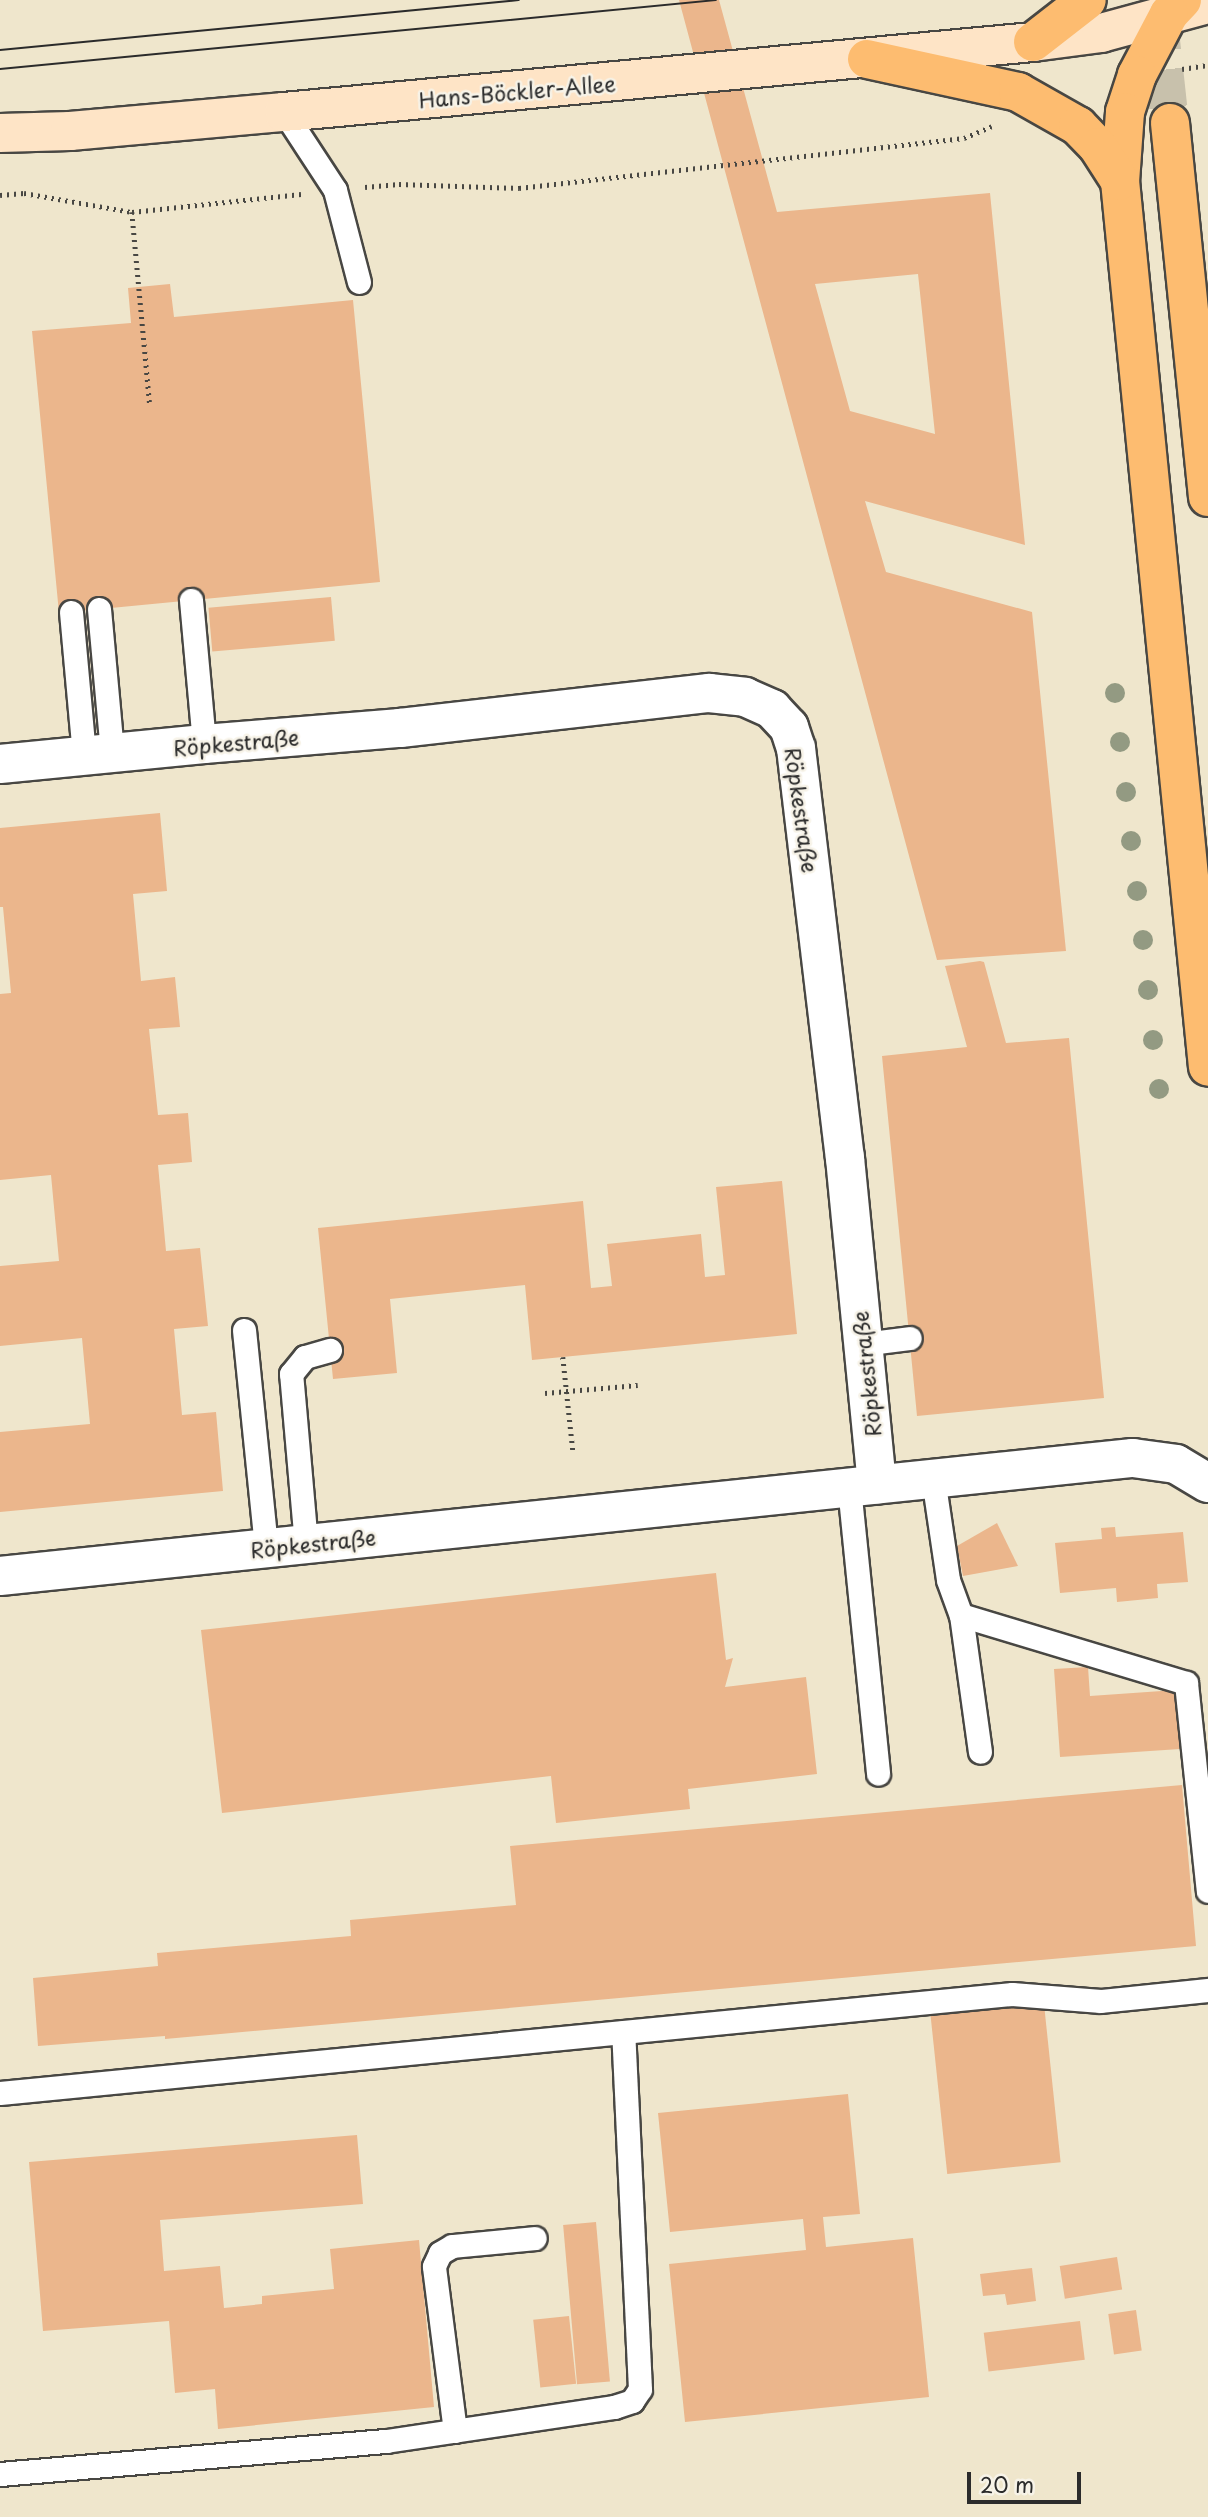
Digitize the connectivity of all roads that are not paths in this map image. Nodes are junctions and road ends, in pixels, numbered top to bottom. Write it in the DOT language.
graph roads {
  1 [pos="1087,0"];
  2 [pos="1208,4"];
  3 [pos="1175,7"];
  4 [pos="1033,42"];
  5 [pos="867,60"];
  6 [pos="285,112"];
  7 [pos="1170,123"];
  8 [pos="0,133"];
  9 [pos="1120,181"];
  10 [pos="359,282"];
  11 [pos="1208,497"];
  12 [pos="191,600"];
  13 [pos="99,609"];
  14 [pos="71,612"];
  15 [pos="204,744"];
  16 [pos="98,754"];
  17 [pos="0,765"];
  18 [pos="1208,1067"];
  19 [pos="244,1330"];
  20 [pos="910,1338"];
  21 [pos="863,1344"];
  22 [pos="330,1350"];
  23 [pos="933,1478"];
  24 [pos="1208,1483"];
  25 [pos="863,1486"];
  26 [pos="306,1544"];
  27 [pos="266,1548"];
  28 [pos="0,1576"];
  29 [pos="961,1615"];
  30 [pos="980,1752"];
  31 [pos="878,1774"];
  32 [pos="1208,1891"];
  33 [pos="1208,1990"];
  34 [pos="623,2032"];
  35 [pos="0,2093"];
  36 [pos="535,2238"];
  37 [pos="455,2431"];
  38 [pos="0,2474"];
  1 -- 4 [label="highway"];
  2 -- 3 [label="main road, Hans-Böckler-Allee"];
  3 -- 4 [label="main road, Hans-Böckler-Allee"];
  3 -- 9 [label="highway"];
  4 -- 5 [label="main road, Hans-Böckler-Allee"];
  5 -- 6 [label="main road, Hans-Böckler-Allee"];
  5 -- 9 [label="highway"];
  6 -- 8 [label="main road, Hans-Böckler-Allee"];
  6 -- 10 [label="lane"];
  7 -- 11 [label="highway"];
  9 -- 18 [label="highway"];
  12 -- 15 [label="lane"];
  13 -- 16 [label="lane"];
  14 -- 16 [label="lane"];
  15 -- 16 [label="street, Röpkestraße"];
  15 -- 21 [label="street, Röpkestraße"];
  16 -- 17 [label="street, Röpkestraße"];
  19 -- 27 [label="lane"];
  20 -- 21 [label="lane"];
  21 -- 25 [label="street, Röpkestraße"];
  22 -- 26 [label="lane"];
  23 -- 24 [label="street, Röpkestraße"];
  23 -- 25 [label="street, Röpkestraße"];
  23 -- 29 [label="lane"];
  25 -- 26 [label="street, Röpkestraße"];
  25 -- 31 [label="lane"];
  26 -- 27 [label="street, Röpkestraße"];
  27 -- 28 [label="street, Röpkestraße"];
  29 -- 30 [label="lane"];
  29 -- 32 [label="lane"];
  33 -- 34 [label="lane"];
  34 -- 35 [label="lane"];
  34 -- 37 [label="lane"];
  36 -- 37 [label="lane"];
  37 -- 38 [label="lane"];
}
